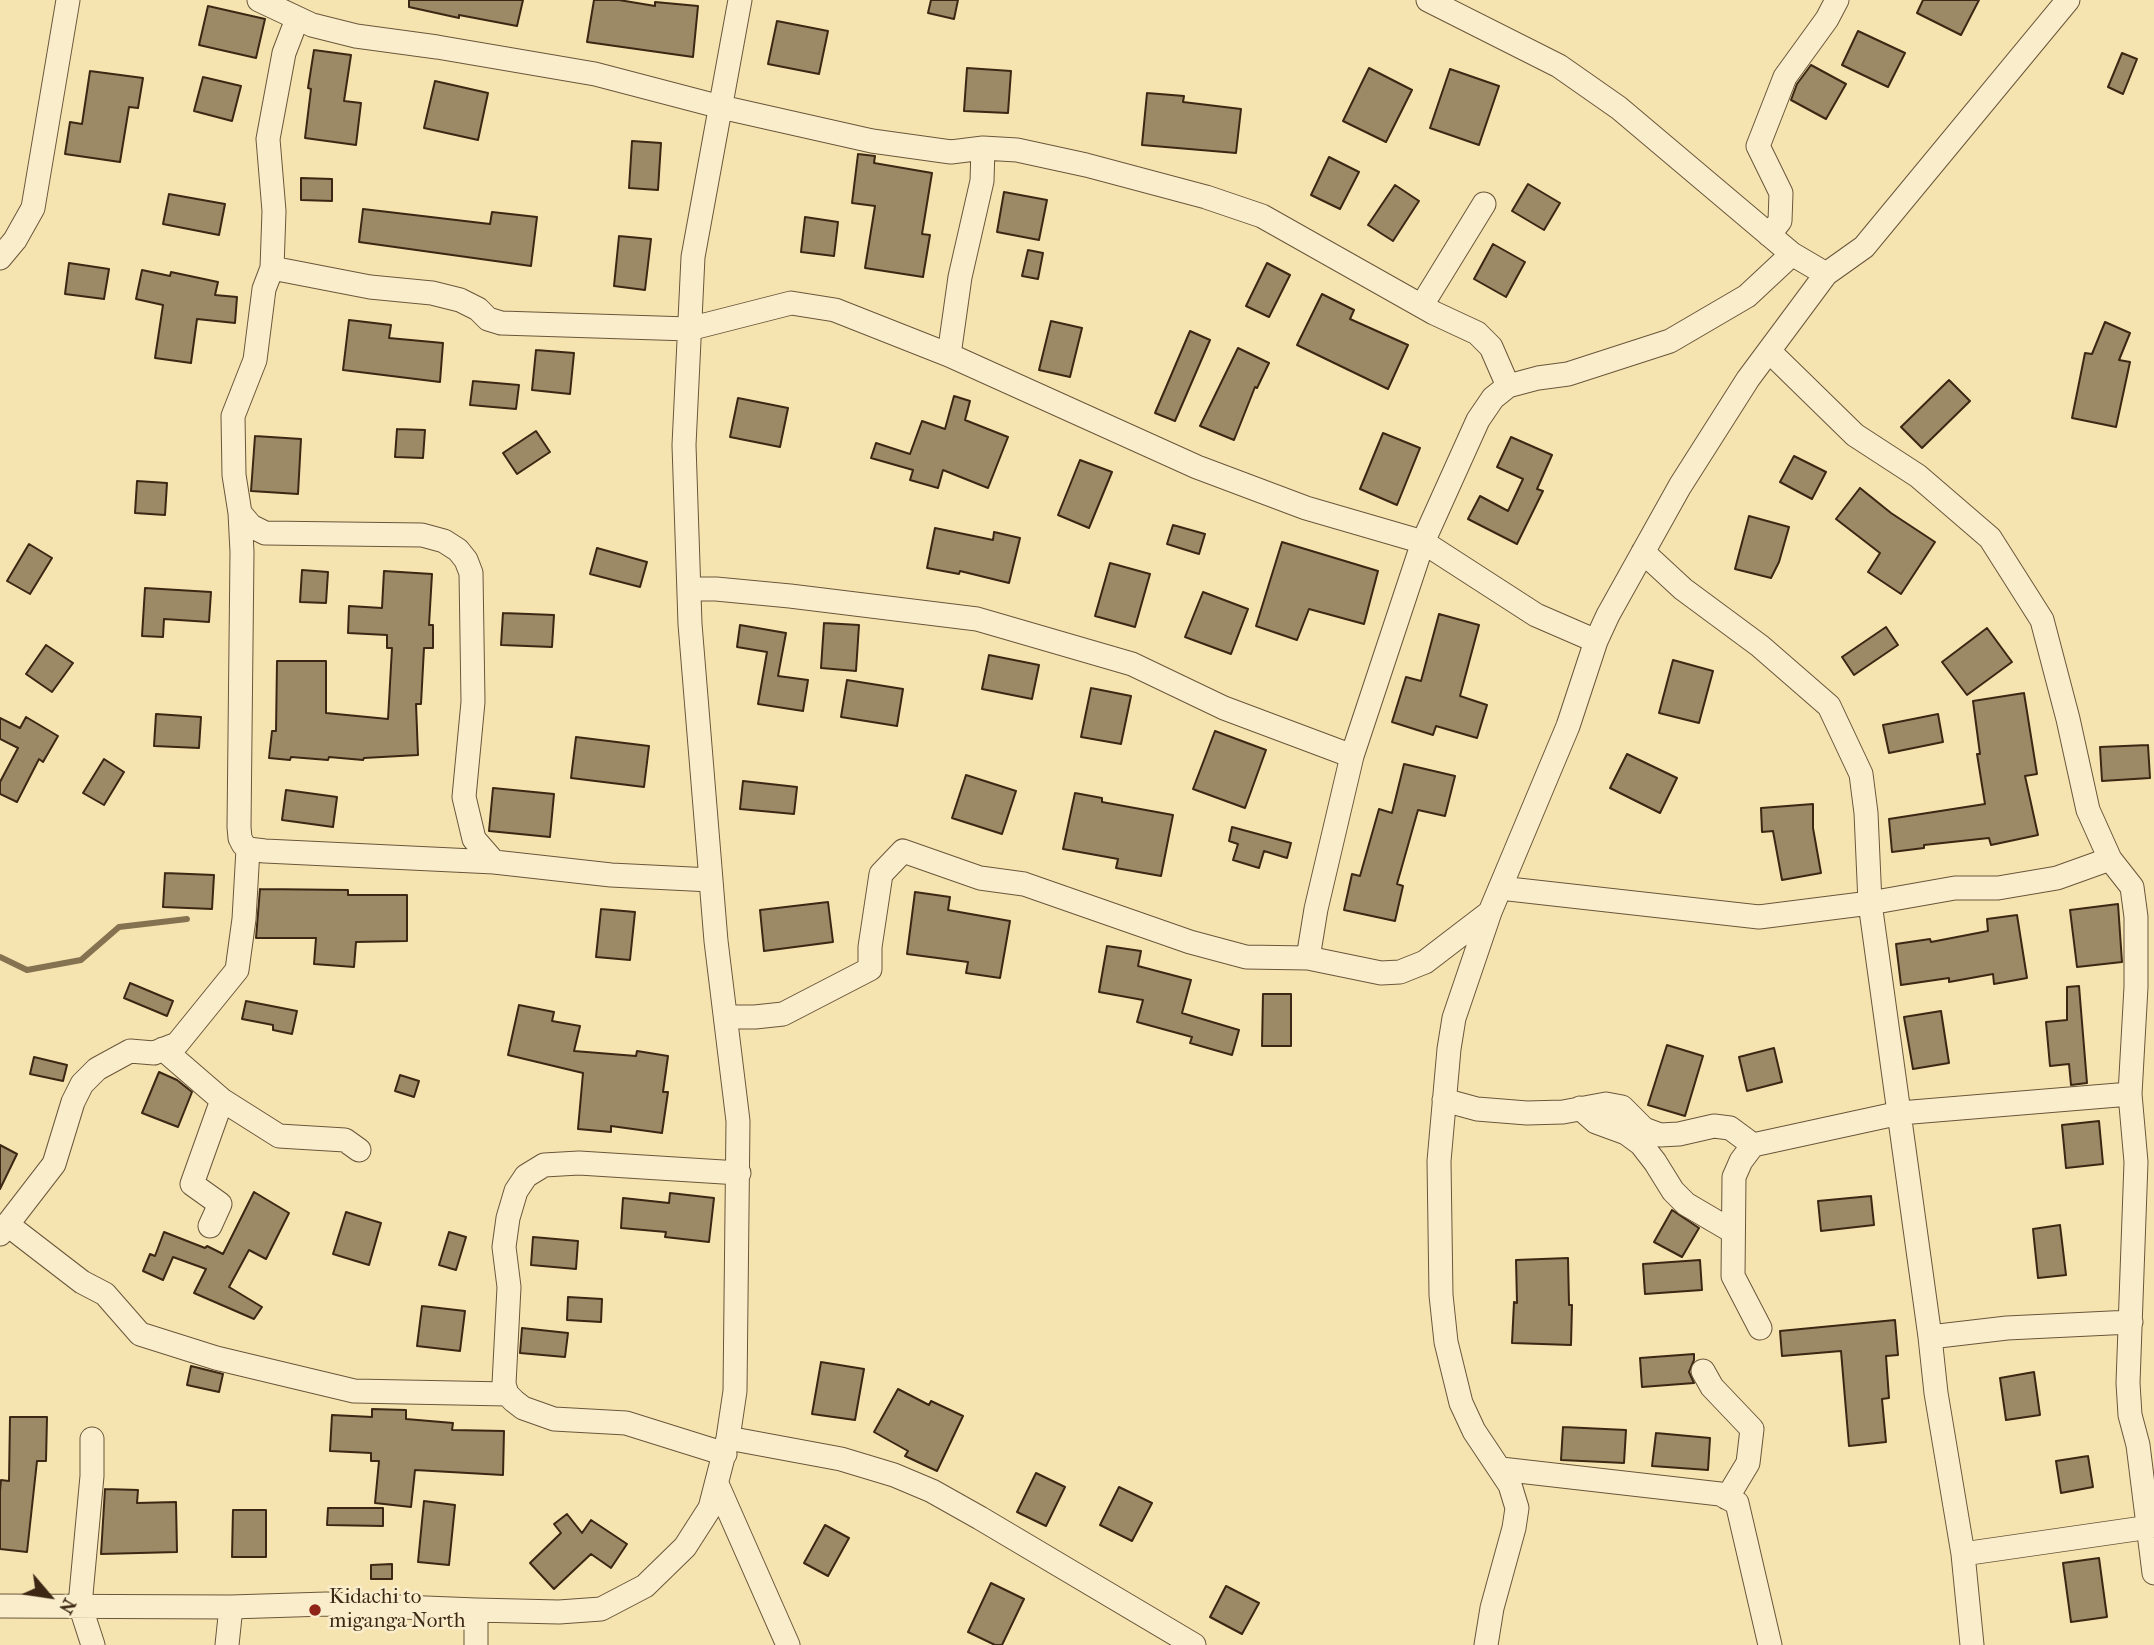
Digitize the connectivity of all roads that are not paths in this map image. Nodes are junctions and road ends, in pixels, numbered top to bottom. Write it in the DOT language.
graph roads {
  1 [pos="68,0"];
  2 [pos="259,0"];
  3 [pos="740,0"];
  4 [pos="1428,0"];
  5 [pos="1838,0"];
  6 [pos="2068,0"];
  7 [pos="1457,7"];
  8 [pos="297,19"];
  9 [pos="721,107"];
  10 [pos="983,148"];
  11 [pos="1484,204"];
  12 [pos="1769,235"];
  13 [pos="1792,254"];
  14 [pos="0,258"];
  15 [pos="272,268"];
  16 [pos="1826,274"];
  17 [pos="1422,306"];
  18 [pos="690,329"];
  19 [pos="1769,351"];
  20 [pos="949,355"];
  21 [pos="1508,386"];
  22 [pos="240,513"];
  23 [pos="1423,542"];
  24 [pos="1643,552"];
  25 [pos="688,589"];
  26 [pos="1596,641"];
  27 [pos="1352,756"];
  28 [pos="248,849"];
  29 [pos="2110,859"];
  30 [pos="494,862"];
  31 [pos="711,880"];
  32 [pos="1500,888"];
  33 [pos="1870,903"];
  34 [pos="1490,912"];
  35 [pos="1308,958"];
  36 [pos="726,1017"];
  37 [pos="163,1049"];
  38 [pos="2130,1094"];
  39 [pos="222,1100"];
  40 [pos="1444,1100"];
  41 [pos="1580,1108"];
  42 [pos="1900,1113"];
  43 [pos="1753,1145"];
  44 [pos="359,1150"];
  45 [pos="739,1173"];
  46 [pos="210,1226"];
  47 [pos="4,1229"];
  48 [pos="1732,1231"];
  49 [pos="2131,1322"];
  50 [pos="1760,1328"];
  51 [pos="1930,1337"];
  52 [pos="1703,1371"];
  53 [pos="507,1394"];
  54 [pos="92,1439"];
  55 [pos="727,1446"];
  56 [pos="1501,1469"];
  57 [pos="717,1484"];
  58 [pos="1727,1498"];
  59 [pos="2150,1527"];
  60 [pos="1964,1554"];
  61 [pos="2154,1573"];
  62 [pos="80,1605"];
  63 [pos="0,1606"];
  64 [pos="231,1607"];
  65 [pos="476,1610"];
  66 [pos="93,1645"];
  67 [pos="226,1645"];
  68 [pos="476,1645"];
  69 [pos="788,1645"];
  70 [pos="1194,1645"];
  71 [pos="1486,1645"];
  72 [pos="1770,1645"];
  73 [pos="1972,1645"];
  1 -- 14 [label="street"];
  2 -- 8 [label="street"];
  3 -- 9 [label="street"];
  4 -- 7 [label="street"];
  5 -- 12 [label="street"];
  6 -- 16 [label="street"];
  7 -- 12 [label="street"];
  8 -- 9 [label="street"];
  8 -- 15 [label="street"];
  9 -- 10 [label="street"];
  9 -- 18 [label="street"];
  10 -- 17 [label="street"];
  10 -- 20 [label="street"];
  11 -- 17 [label="street"];
  12 -- 13 [label="street"];
  13 -- 16 [label="street"];
  13 -- 21 [label="street"];
  15 -- 18 [label="street"];
  15 -- 22 [label="street"];
  16 -- 19 [label="street"];
  17 -- 21 [label="street"];
  18 -- 20 [label="street"];
  18 -- 25 [label="street"];
  19 -- 24 [label="street"];
  19 -- 29 [label="street"];
  20 -- 23 [label="street"];
  21 -- 23 [label="street"];
  22 -- 28 [label="street"];
  22 -- 30 [label="street"];
  23 -- 26 [label="street"];
  23 -- 27 [label="street"];
  24 -- 26 [label="street"];
  24 -- 33 [label="street"];
  25 -- 27 [label="street"];
  25 -- 31 [label="street"];
  26 -- 32 [label="street"];
  27 -- 35 [label="street"];
  28 -- 30 [label="street"];
  28 -- 37 [label="street"];
  29 -- 33 [label="street"];
  29 -- 38 [label="street"];
  30 -- 31 [label="street"];
  31 -- 36 [label="street"];
  32 -- 33 [label="street"];
  32 -- 34 [label="street"];
  33 -- 42 [label="street"];
  34 -- 35 [label="street"];
  34 -- 40 [label="street"];
  35 -- 36 [label="street"];
  36 -- 45 [label="street"];
  37 -- 39 [label="street"];
  37 -- 47 [label="street"];
  38 -- 42 [label="street"];
  38 -- 49 [label="street"];
  39 -- 44 [label="street"];
  39 -- 46 [label="street"];
  40 -- 41 [label="street"];
  40 -- 56 [label="street"];
  41 -- 43 [label="street"];
  41 -- 48 [label="street"];
  42 -- 43 [label="street"];
  42 -- 51 [label="street"];
  43 -- 48 [label="street"];
  45 -- 53 [label="street"];
  45 -- 55 [label="street"];
  47 -- 53 [label="street"];
  48 -- 50 [label="street"];
  49 -- 51 [label="street"];
  49 -- 59 [label="street"];
  51 -- 60 [label="street"];
  52 -- 58 [label="street"];
  53 -- 55 [label="street"];
  54 -- 62 [label="street"];
  55 -- 57 [label="street"];
  55 -- 70 [label="street"];
  56 -- 58 [label="street"];
  56 -- 71 [label="street"];
  57 -- 65 [label="street"];
  57 -- 69 [label="street"];
  58 -- 72 [label="street"];
  59 -- 60 [label="street"];
  59 -- 61 [label="street"];
  60 -- 73 [label="street"];
  62 -- 63 [label="street"];
  62 -- 64 [label="street"];
  62 -- 66 [label="street"];
  64 -- 65 [label="street"];
  64 -- 67 [label="street"];
  65 -- 68 [label="street"];
}
